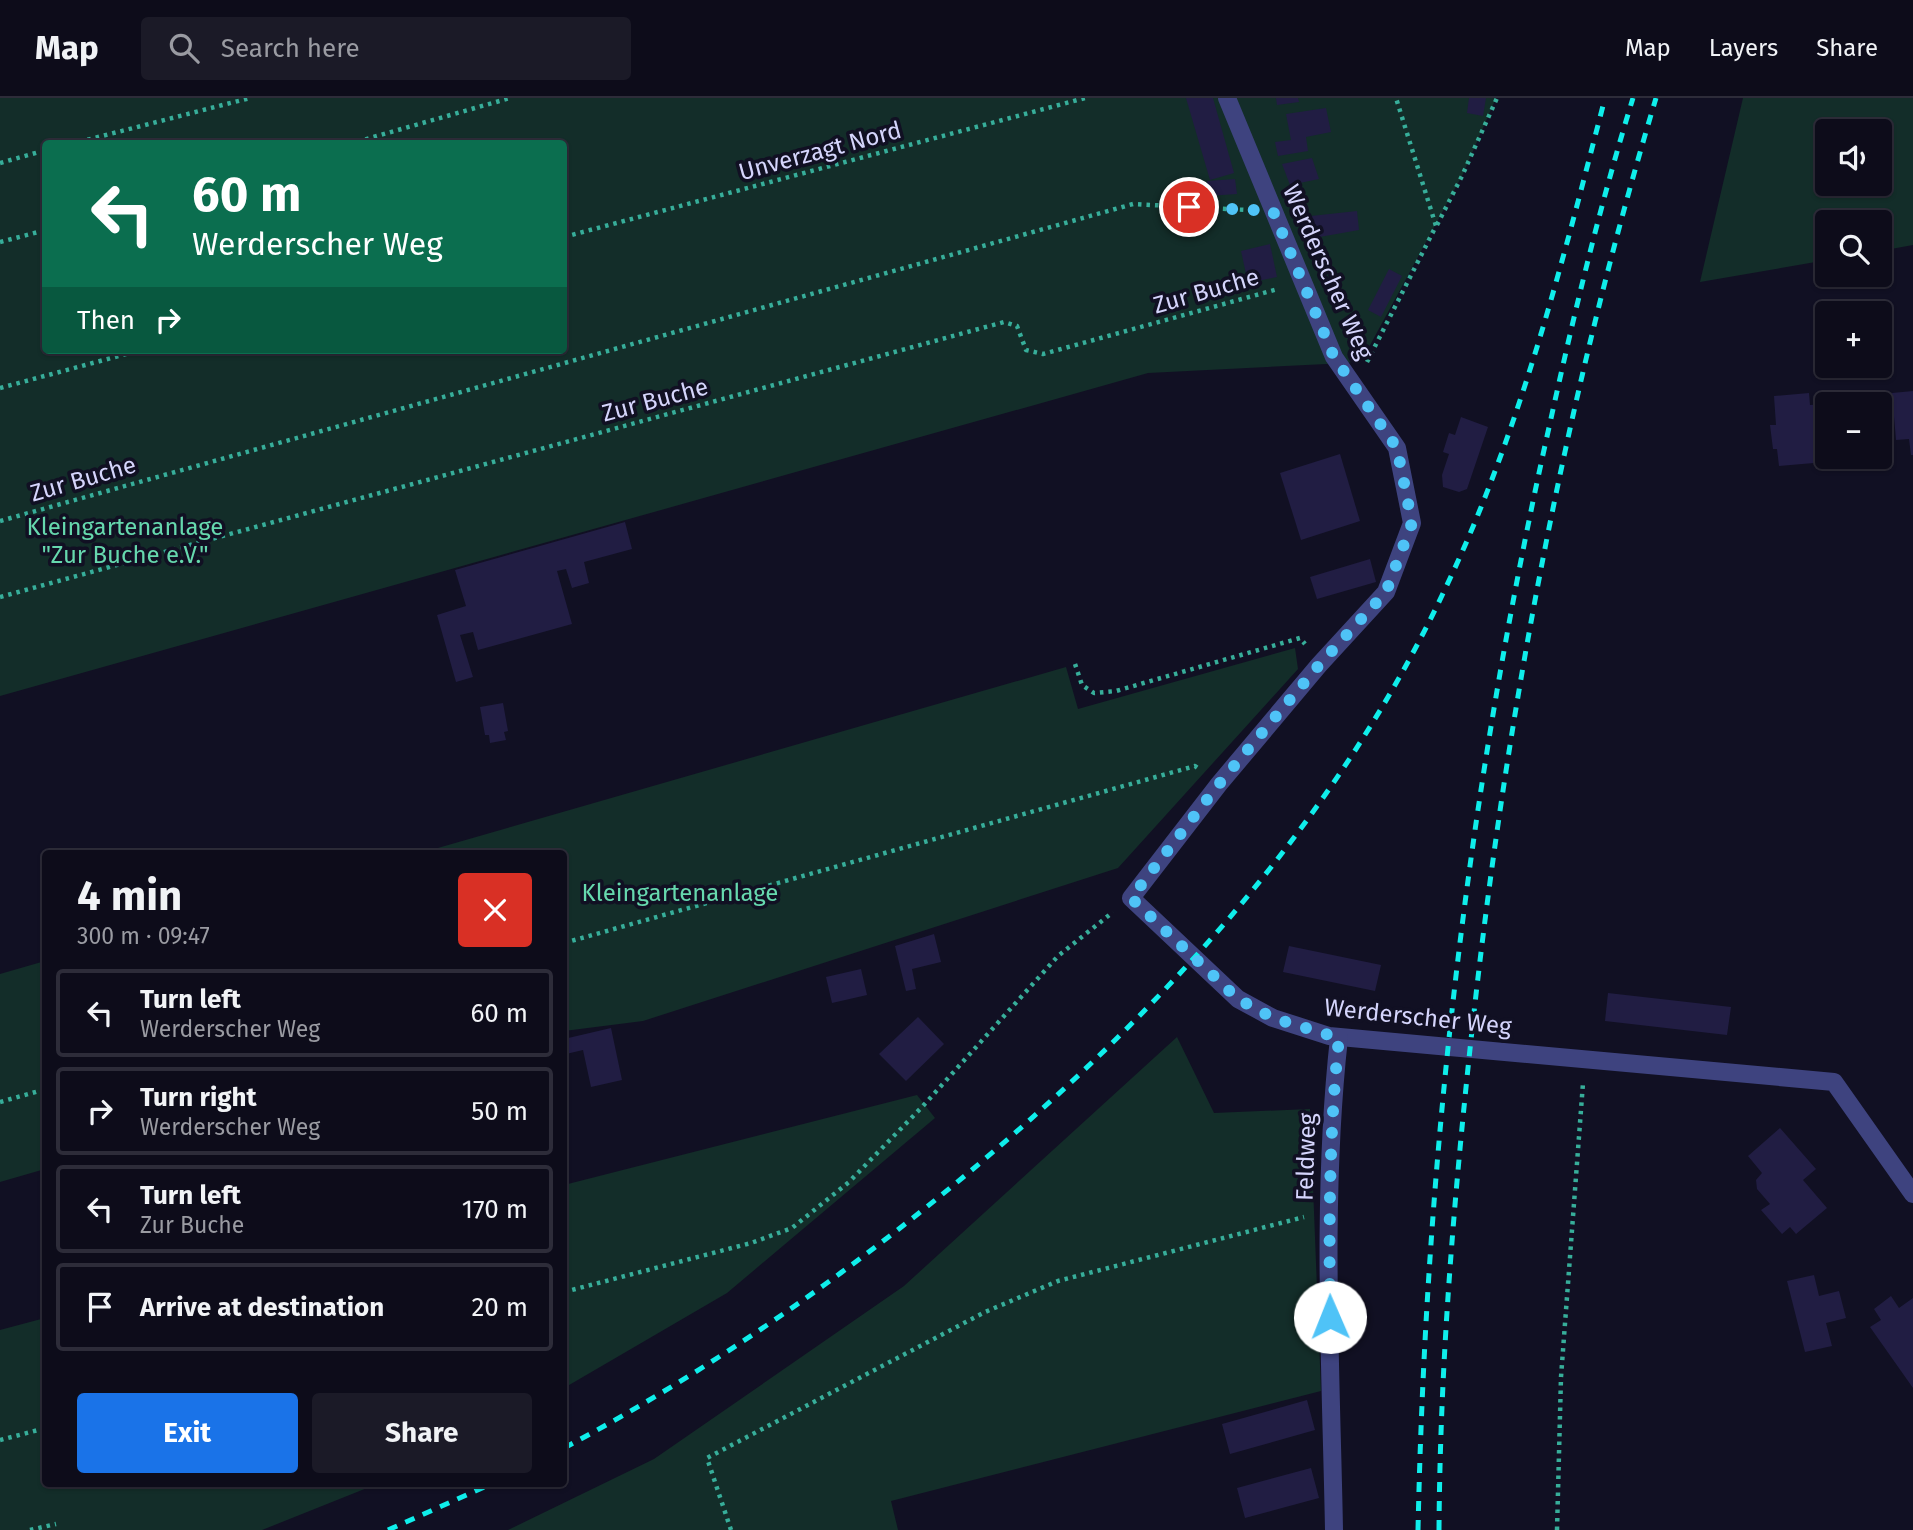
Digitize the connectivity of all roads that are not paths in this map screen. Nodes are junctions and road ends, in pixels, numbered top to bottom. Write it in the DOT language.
graph roads {
  1 [pos="1227,98"];
  2 [pos="1339,1038"];
  3 [pos="1913,1194"];
  4 [pos="1334,1530"];
  1 -- 2 [label="street, Werderscher Weg"];
  2 -- 3 [label="street, Werderscher Weg"];
  2 -- 4 [label="street, Feldweg"];
}
